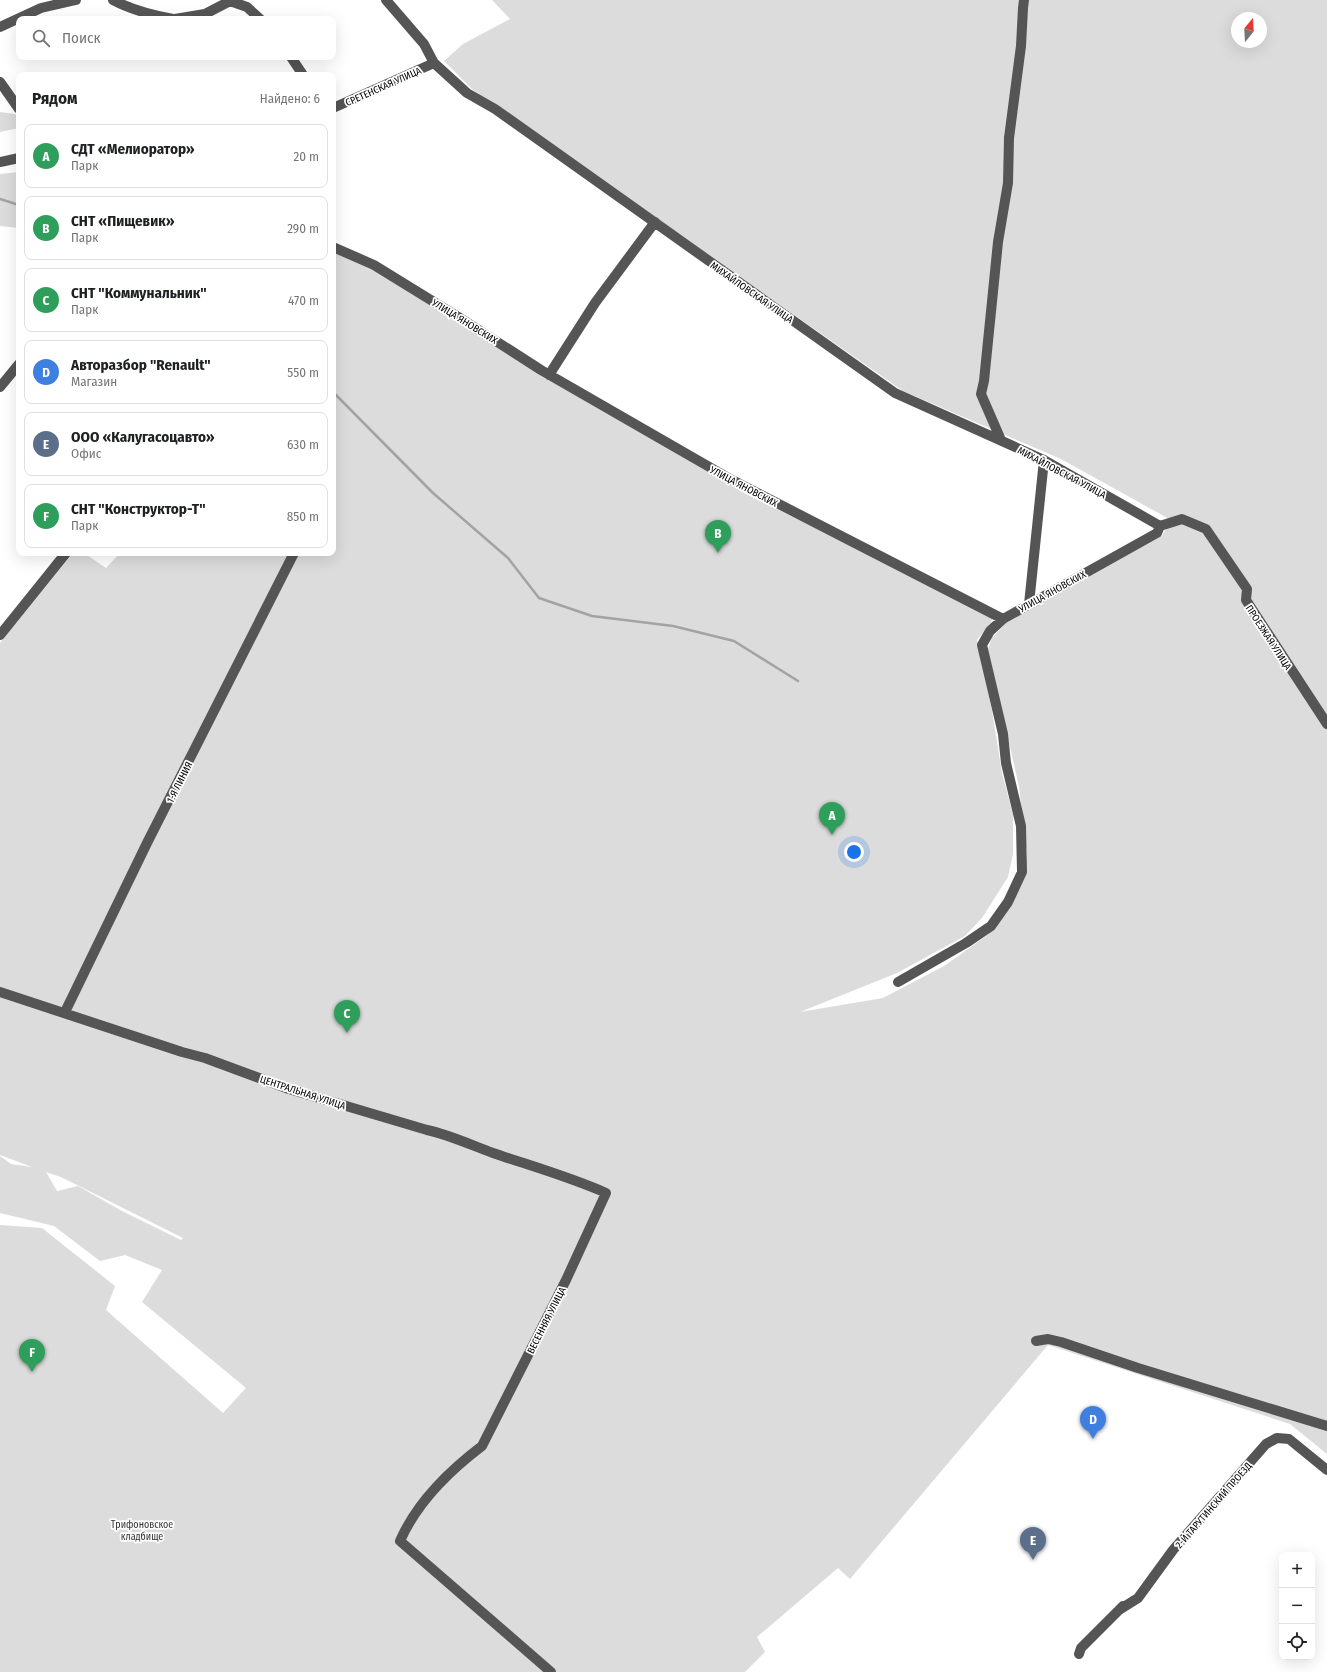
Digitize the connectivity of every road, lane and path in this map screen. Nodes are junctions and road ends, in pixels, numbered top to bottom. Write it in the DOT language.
graph roads {
  1 [pos="76,0"];
  2 [pos="113,0"];
  3 [pos="386,0"];
  4 [pos="1024,0"];
  5 [pos="24,16"];
  6 [pos="157,16"];
  7 [pos="193,16"];
  8 [pos="257,16"];
  9 [pos="16,20"];
  10 [pos="0,27"];
  11 [pos="293,60"];
  12 [pos="434,63"];
  13 [pos="302,72"];
  14 [pos="0,82"];
  15 [pos="16,106"];
  16 [pos="336,107"];
  17 [pos="16,159"];
  18 [pos="0,162"];
  19 [pos="655,222"];
  20 [pos="336,248"];
  21 [pos="16,368"];
  22 [pos="549,375"];
  23 [pos="0,387"];
  24 [pos="1001,440"];
  25 [pos="1044,460"];
  26 [pos="1160,526"];
  27 [pos="64,556"];
  28 [pos="292,556"];
  29 [pos="1029,604"];
  30 [pos="1003,619"];
  31 [pos="0,635"];
  32 [pos="1327,724"];
  33 [pos="898,982"];
  34 [pos="0,992"];
  35 [pos="65,1012"];
  36 [pos="606,1194"];
  37 [pos="1036,1341"];
  38 [pos="1327,1426"];
  39 [pos="1327,1470"];
  40 [pos="1078,1654"];
  41 [pos="551,1672"];
  1 -- 5 [label="street"];
  2 -- 6 [label="street"];
  3 -- 12 [label="street, МИХАЙЛОВСКАЯ УЛИЦА"];
  4 -- 24 [label="street"];
  7 -- 8 [label="street"];
  9 -- 10 [label="street"];
  11 -- 13 [label="street"];
  12 -- 16 [label="street, СРЕТЕНСКАЯ УЛИЦА"];
  12 -- 19 [label="street, МИХАЙЛОВСКАЯ УЛИЦА"];
  14 -- 15 [label="street"];
  17 -- 18 [label="street"];
  19 -- 22 [label="street"];
  19 -- 24 [label="street, МИХАЙЛОВСКАЯ УЛИЦА"];
  20 -- 22 [label="street, УЛИЦА ЯНОВСКИХ"];
  21 -- 23 [label="street"];
  22 -- 30 [label="street, УЛИЦА ЯНОВСКИХ"];
  24 -- 25 [label="street, МИХАЙЛОВСКАЯ УЛИЦА"];
  25 -- 26 [label="street, МИХАЙЛОВСКАЯ УЛИЦА"];
  25 -- 29 [label="street"];
  26 -- 29 [label="street, УЛИЦА ЯНОВСКИХ"];
  26 -- 32 [label="street, ПРОЕЗЖАЯ УЛИЦА"];
  27 -- 31 [label="street"];
  28 -- 35 [label="street, 1-Я ЛИНИЯ"];
  29 -- 30 [label="street, УЛИЦА ЯНОВСКИХ"];
  30 -- 33 [label="street"];
  34 -- 35 [label="street, ЦЕНТРАЛЬНАЯ УЛИЦА"];
  35 -- 36 [label="street, ЦЕНТРАЛЬНАЯ УЛИЦА"];
  36 -- 41 [label="street, ВЕСЕННЯЯ УЛИЦА"];
  37 -- 38 [label="street"];
  39 -- 40 [label="street, 2-Й ТАРУТИНСКИЙ ПРОЕЗД"];
}
